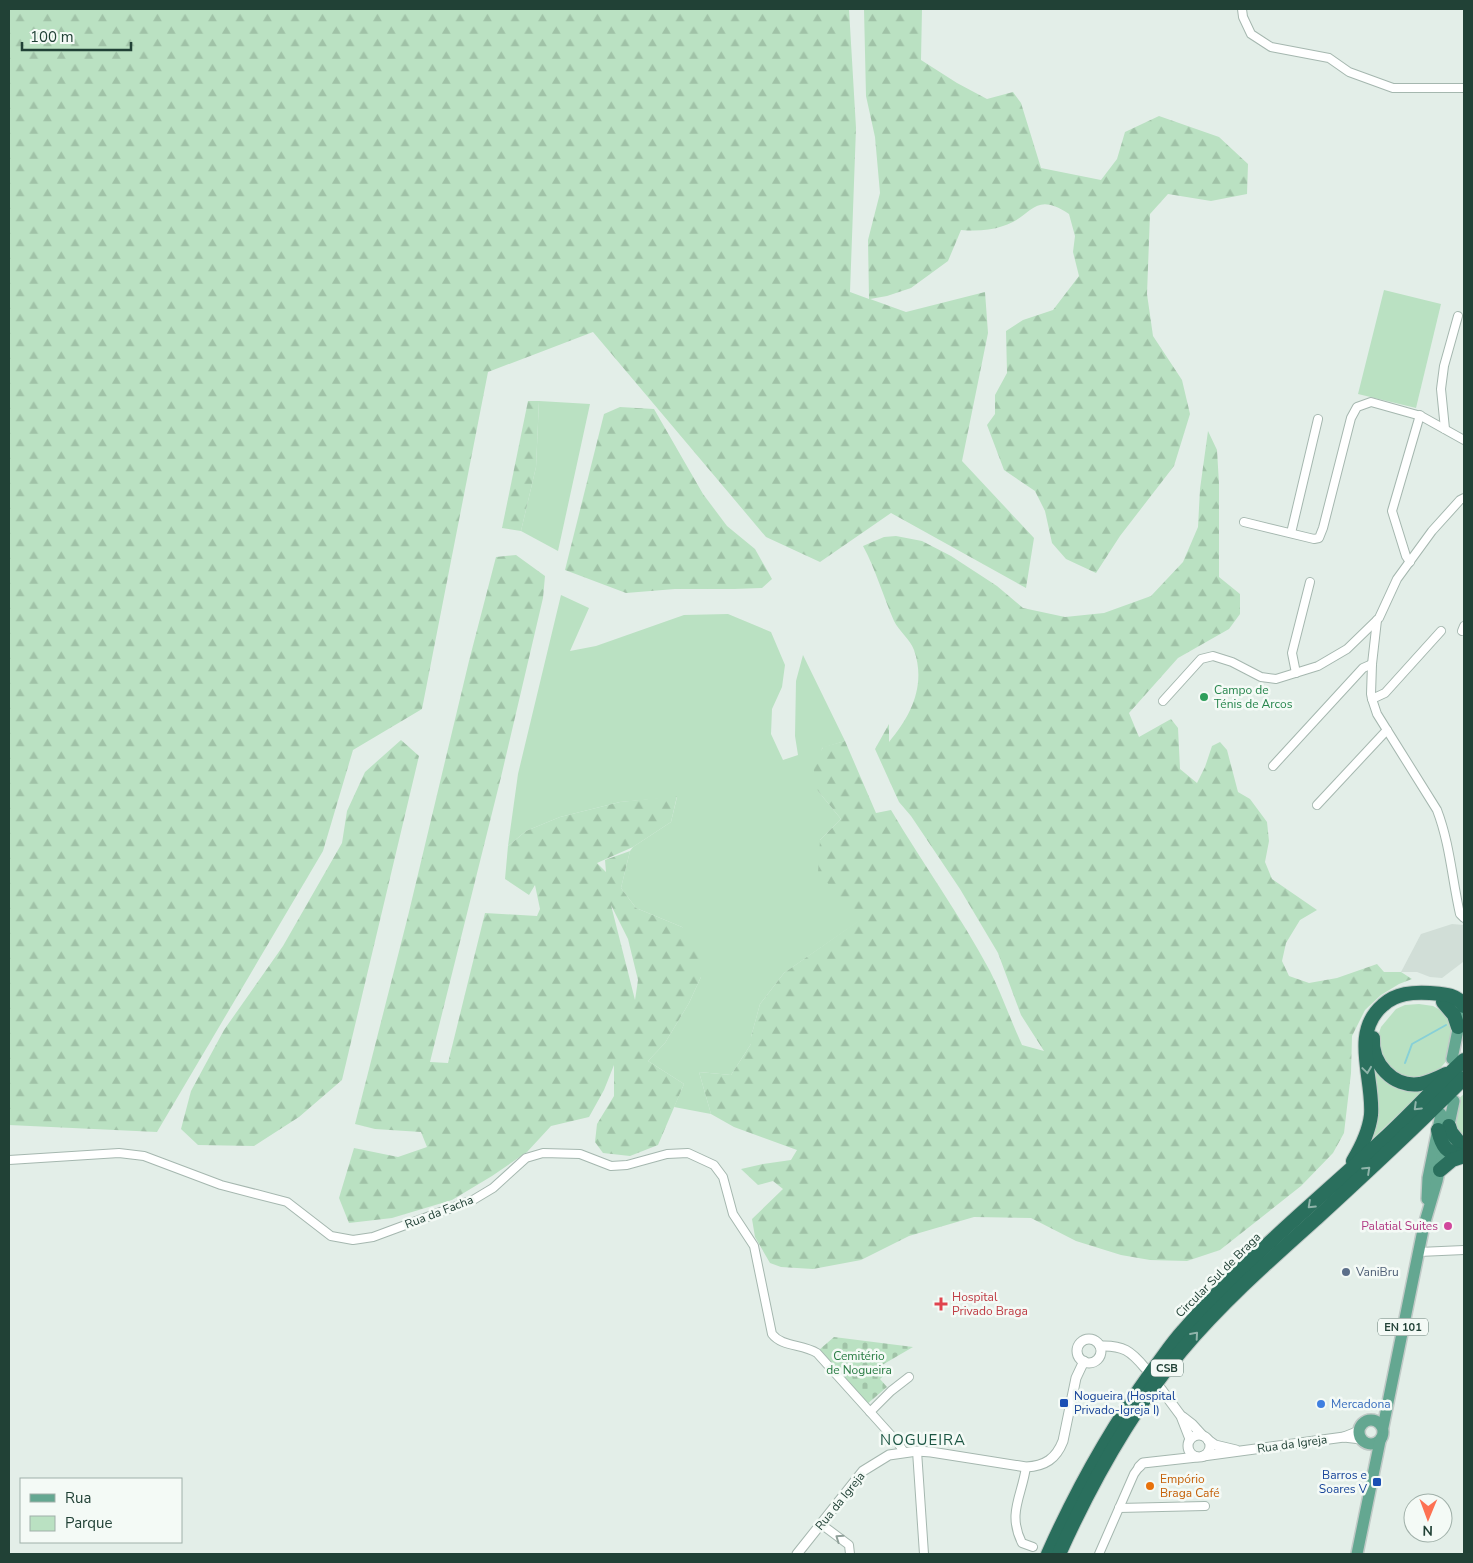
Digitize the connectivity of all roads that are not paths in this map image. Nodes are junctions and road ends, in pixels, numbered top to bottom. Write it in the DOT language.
graph roads {
  1 [pos="1242,9"];
  2 [pos="1464,88"];
  3 [pos="1458,316"];
  4 [pos="1420,415"];
  5 [pos="1318,419"];
  6 [pos="1445,429"];
  7 [pos="1464,440"];
  8 [pos="1464,498"];
  9 [pos="1244,522"];
  10 [pos="1290,533"];
  11 [pos="1410,562"];
  12 [pos="1310,582"];
  13 [pos="1377,620"];
  14 [pos="1441,631"];
  15 [pos="1372,664"];
  16 [pos="1296,673"];
  17 [pos="1372,699"];
  18 [pos="1163,701"];
  19 [pos="1387,730"];
  20 [pos="1273,766"];
  21 [pos="1317,806"];
  22 [pos="1464,918"];
  23 [pos="1464,987"];
  24 [pos="1444,999"];
  25 [pos="1464,1003"];
  26 [pos="1458,1027"];
  27 [pos="1458,1067"];
  28 [pos="1464,1084"];
  29 [pos="1452,1096"];
  30 [pos="1441,1114"];
  31 [pos="1444,1128"];
  32 [pos="1439,1150"];
  33 [pos="1464,1152"];
  34 [pos="9,1160"];
  35 [pos="1440,1170"];
  36 [pos="1347,1171"];
  37 [pos="1424,1225"];
  38 [pos="1464,1250"];
  39 [pos="1419,1252"];
  40 [pos="1100,1346"];
  41 [pos="1084,1362"];
  42 [pos="1145,1368"];
  43 [pos="910,1377"];
  44 [pos="1161,1389"];
  45 [pos="1388,1402"];
  46 [pos="870,1412"];
  47 [pos="1181,1416"];
  48 [pos="1372,1420"];
  49 [pos="1383,1427"];
  50 [pos="1205,1437"];
  51 [pos="1367,1439"];
  52 [pos="1189,1441"];
  53 [pos="917,1451"];
  54 [pos="1239,1451"];
  55 [pos="904,1452"];
  56 [pos="1200,1456"];
  57 [pos="1169,1460"];
  58 [pos="1026,1467"];
  59 [pos="1139,1467"];
  60 [pos="1205,1506"];
  61 [pos="1119,1508"];
  62 [pos="821,1524"];
  63 [pos="1033,1547"];
  64 [pos="797,1554"];
  65 [pos="850,1554"];
  66 [pos="924,1554"];
  67 [pos="1048,1554"];
  68 [pos="1059,1554"];
  69 [pos="1099,1554"];
  70 [pos="1358,1554"];
  1 -- 2 [label="street"];
  3 -- 6 [label="street"];
  4 -- 6 [label="street"];
  4 -- 10 [label="street"];
  4 -- 11 [label="street"];
  5 -- 10 [label="street"];
  6 -- 7 [label="street"];
  8 -- 11 [label="street"];
  9 -- 10 [label="street"];
  11 -- 13 [label="street"];
  12 -- 16 [label="street"];
  13 -- 15 [label="street"];
  13 -- 16 [label="street"];
  14 -- 17 [label="street"];
  15 -- 17 [label="street"];
  15 -- 20 [label="street"];
  16 -- 18 [label="street"];
  17 -- 19 [label="street"];
  19 -- 21 [label="street"];
  19 -- 22 [label="street"];
  23 -- 24 [label="highway"];
  24 -- 25 [label="highway"];
  24 -- 26 [label="highway"];
  24 -- 27 [label="highway"];
  24 -- 36 [label="highway, one-way"];
  25 -- 26 [label="main road"];
  26 -- 27 [label="main road"];
  27 -- 29 [label="highway, Circular Sul de Braga / CSB"];
  27 -- 36 [label="highway, Circular Sul de Braga / CSB, one-way"];
  28 -- 29 [label="highway"];
  29 -- 31 [label="main road"];
  68 -- 29 [label="highway, Circular Sul de Braga / CSB, one-way"];
  30 -- 31 [label="main road"];
  31 -- 32 [label="highway"];
  31 -- 33 [label="highway"];
  32 -- 33 [label="highway"];
  32 -- 35 [label="main road, EN 101"];
  32 -- 37 [label="main road, EN 101"];
  33 -- 35 [label="highway"];
  34 -- 46 [label="street, Rua da Facha"];
  35 -- 37 [label="main road, EN 101"];
  36 -- 67 [label="highway, Circular Sul de Braga / CSB, one-way"];
  37 -- 39 [label="main road, EN 101"];
  38 -- 39 [label="street"];
  39 -- 45 [label="main road, EN 101"];
  40 -- 41 [label="street"];
  40 -- 41 [label="street"];
  40 -- 42 [label="street"];
  41 -- 58 [label="street, Rua da Igreja"];
  43 -- 46 [label="street"];
  44 -- 47 [label="street, Rua da Igreja"];
  45 -- 48 [label="main road, EN 101"];
  45 -- 49 [label="main road, EN 101"];
  46 -- 55 [label="street, Rua da Facha"];
  47 -- 50 [label="street, Rua da Igreja"];
  47 -- 52 [label="street, Rua da Igreja"];
  48 -- 49 [label="main road"];
  48 -- 51 [label="main road"];
  49 -- 51 [label="main road"];
  50 -- 52 [label="street"];
  50 -- 54 [label="street, Rua da Igreja"];
  50 -- 56 [label="street"];
  51 -- 54 [label="street, Rua da Igreja"];
  51 -- 70 [label="main road"];
  52 -- 56 [label="street"];
  52 -- 57 [label="street"];
  53 -- 55 [label="street, Rua da Igreja"];
  53 -- 58 [label="street, Rua da Igreja"];
  53 -- 66 [label="street"];
  54 -- 56 [label="street, Rua da Igreja"];
  55 -- 62 [label="street, Rua da Igreja"];
  56 -- 57 [label="street, Rua da Igreja"];
  57 -- 59 [label="street, Rua da Igreja"];
  58 -- 63 [label="street"];
  59 -- 61 [label="street"];
  60 -- 61 [label="street"];
  61 -- 69 [label="street"];
  62 -- 64 [label="street, Rua da Igreja"];
  65 -- 62 [label="street, one-way"];
}
